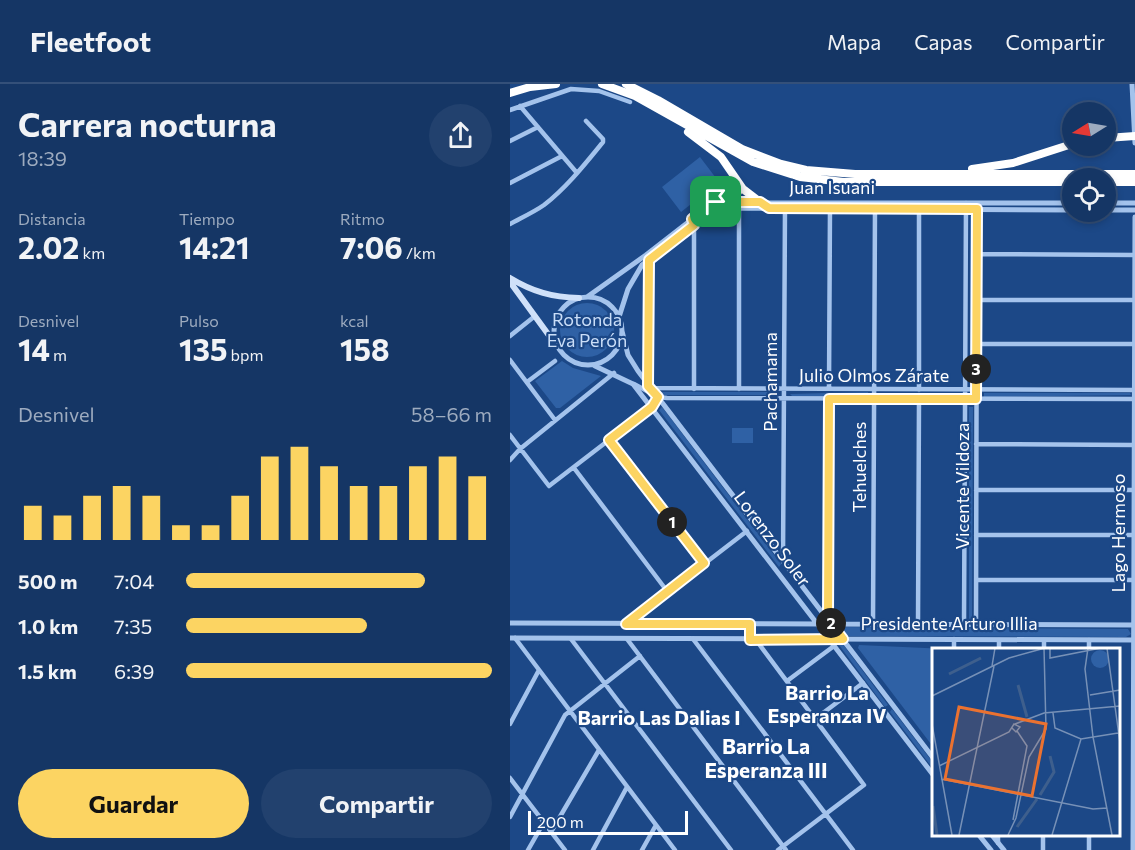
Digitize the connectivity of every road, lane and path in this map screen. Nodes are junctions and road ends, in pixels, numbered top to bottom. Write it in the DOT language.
graph roads {
  1 [pos="556,84"];
  2 [pos="602,84"];
  3 [pos="627,84"];
  4 [pos="1132,84"];
  5 [pos="510,93"];
  6 [pos="635,96"];
  7 [pos="657,104"];
  8 [pos="520,106"];
  9 [pos="510,110"];
  10 [pos="667,115"];
  11 [pos="586,121"];
  12 [pos="538,127"];
  13 [pos="1135,136"];
  14 [pos="1116,137"];
  15 [pos="510,141"];
  16 [pos="1135,143"];
  17 [pos="1062,147"];
  18 [pos="562,156"];
  19 [pos="577,173"];
  20 [pos="927,174"];
  21 [pos="1135,174"];
  22 [pos="736,178"];
  23 [pos="1124,178"];
  24 [pos="1116,180"];
  25 [pos="1062,182"];
  26 [pos="1135,182"];
  27 [pos="510,183"];
  28 [pos="729,202"];
  29 [pos="760,202"];
  30 [pos="1062,203"];
  31 [pos="1116,203"];
  32 [pos="1135,203"];
  33 [pos="739,205"];
  34 [pos="785,206"];
  35 [pos="830,206"];
  36 [pos="875,206"];
  37 [pos="919,206"];
  38 [pos="966,206"];
  39 [pos="977,206"];
  40 [pos="769,208"];
  41 [pos="1062,210"];
  42 [pos="1116,210"];
  43 [pos="1135,210"];
  44 [pos="1135,217"];
  45 [pos="693,222"];
  46 [pos="510,224"];
  47 [pos="977,254"];
  48 [pos="1135,255"];
  49 [pos="648,257"];
  50 [pos="510,280"];
  51 [pos="587,297"];
  52 [pos="579,298"];
  53 [pos="976,300"];
  54 [pos="1135,300"];
  55 [pos="535,316"];
  56 [pos="619,317"];
  57 [pos="622,331"];
  58 [pos="510,336"];
  59 [pos="976,344"];
  60 [pos="1135,344"];
  61 [pos="556,345"];
  62 [pos="510,360"];
  63 [pos="555,361"];
  64 [pos="595,366"];
  65 [pos="614,373"];
  66 [pos="527,382"];
  67 [pos="633,384"];
  68 [pos="648,386"];
  69 [pos="694,389"];
  70 [pos="739,389"];
  71 [pos="784,389"];
  72 [pos="829,389"];
  73 [pos="874,390"];
  74 [pos="919,390"];
  75 [pos="965,390"];
  76 [pos="976,390"];
  77 [pos="1135,390"];
  78 [pos="658,397"];
  79 [pos="784,399"];
  80 [pos="829,399"];
  81 [pos="874,399"];
  82 [pos="919,399"];
  83 [pos="965,399"];
  84 [pos="976,399"];
  85 [pos="1135,399"];
  86 [pos="652,407"];
  87 [pos="555,420"];
  88 [pos="510,435"];
  89 [pos="609,440"];
  90 [pos="976,444"];
  91 [pos="1134,445"];
  92 [pos="520,448"];
  93 [pos="510,460"];
  94 [pos="574,468"];
  95 [pos="976,490"];
  96 [pos="1135,490"];
  97 [pos="747,531"];
  98 [pos="976,535"];
  99 [pos="1134,535"];
  100 [pos="704,563"];
  101 [pos="785,563"];
  102 [pos="779,573"];
  103 [pos="976,580"];
  104 [pos="1134,580"];
  105 [pos="667,591"];
  106 [pos="830,622"];
  107 [pos="510,623"];
  108 [pos="626,624"];
  109 [pos="750,624"];
  110 [pos="818,624"];
  111 [pos="873,624"];
  112 [pos="918,625"];
  113 [pos="964,625"];
  114 [pos="976,625"];
  115 [pos="1134,625"];
  116 [pos="513,638"];
  117 [pos="571,639"];
  118 [pos="627,639"];
  119 [pos="693,639"];
  120 [pos="829,639"];
  121 [pos="843,639"];
  122 [pos="954,639"];
  123 [pos="753,640"];
  124 [pos="999,640"];
  125 [pos="1044,640"];
  126 [pos="1089,640"];
  127 [pos="1134,640"];
  128 [pos="834,645"];
  129 [pos="954,648"];
  130 [pos="999,648"];
  131 [pos="1044,648"];
  132 [pos="1089,648"];
  133 [pos="640,656"];
  134 [pos="539,670"];
  135 [pos="787,681"];
  136 [pos="605,683"];
  137 [pos="863,683"];
  138 [pos="893,705"];
  139 [pos="569,710"];
  140 [pos="885,711"];
  141 [pos="815,719"];
  142 [pos="510,724"];
  143 [pos="599,750"];
  144 [pos="932,756"];
  145 [pos="932,773"];
  146 [pos="510,778"];
  147 [pos="627,787"];
  148 [pos="523,794"];
  149 [pos="825,814"];
  150 [pos="510,817"];
  151 [pos="544,822"];
  152 [pos="656,825"];
  153 [pos="551,832"];
  154 [pos="979,835"];
  155 [pos="992,835"];
  156 [pos="998,835"];
  157 [pos="998,843"];
  158 [pos="785,848"];
  159 [pos="528,850"];
  160 [pos="565,850"];
  161 [pos="593,850"];
  162 [pos="642,850"];
  163 [pos="675,850"];
  164 [pos="731,850"];
  165 [pos="778,850"];
  166 [pos="853,850"];
  167 [pos="991,850"];
  168 [pos="1004,850"];
  169 [pos="1133,850"];
  1 -- 5 [label="highway"];
  2 -- 6 [label="highway"];
  3 -- 6 [label="highway"];
  4 -- 13 [label="street"];
  6 -- 7 [label="highway"];
  6 -- 8 [label="street"];
  7 -- 10 [label="highway"];
  7 -- 20 [label="highway"];
  8 -- 9 [label="street"];
  8 -- 12 [label="street"];
  10 -- 22 [label="highway"];
  10 -- 25 [label="highway"];
  11 -- 19 [label="street"];
  12 -- 15 [label="street"];
  12 -- 18 [label="street"];
  13 -- 14 [label="highway"];
  13 -- 16 [label="street"];
  17 -- 20 [label="highway"];
  18 -- 19 [label="street"];
  18 -- 27 [label="street"];
  19 -- 46 [label="street"];
  20 -- 23 [label="highway"];
  21 -- 23 [label="highway"];
  22 -- 28 [label="highway"];
  22 -- 29 [label="highway"];
  23 -- 24 [label="highway"];
  23 -- 26 [label="highway"];
  28 -- 33 [label="street, Juan Isuani"];
  28 -- 45 [label="street, Juan Isuani"];
  29 -- 33 [label="street, Juan Isuani"];
  29 -- 34 [label="street, Juan Isuani"];
  29 -- 40 [label="street"];
  30 -- 39 [label="street, Juan Isuani"];
  31 -- 32 [label="street"];
  33 -- 40 [label="street, Juan Isuani"];
  33 -- 45 [label="street, Juan Isuani"];
  33 -- 70 [label="street"];
  34 -- 35 [label="street, Juan Isuani"];
  34 -- 40 [label="street, Juan Isuani"];
  34 -- 71 [label="street, Pachamama"];
  35 -- 36 [label="street, Juan Isuani"];
  35 -- 72 [label="street"];
  36 -- 37 [label="street, Juan Isuani"];
  36 -- 73 [label="street, Tehuelches"];
  37 -- 38 [label="street, Juan Isuani"];
  37 -- 74 [label="street"];
  38 -- 39 [label="street, Juan Isuani"];
  38 -- 75 [label="street, Vicente Vildoza"];
  39 -- 41 [label="street, Juan Isuani"];
  39 -- 47 [label="street, Vicente Vildoza"];
  42 -- 43 [label="street"];
  44 -- 48 [label="street, Lago Hermoso"];
  45 -- 49 [label="street, Juan Isuani"];
  45 -- 69 [label="street"];
  47 -- 48 [label="street"];
  47 -- 53 [label="street, Vicente Vildoza"];
  48 -- 54 [label="street, Lago Hermoso"];
  49 -- 51 [label="street, Juan Isuani"];
  49 -- 56 [label="street, Juan Isuani"];
  49 -- 68 [label="street"];
  50 -- 52 [label="main road"];
  50 -- 55 [label="main road"];
  51 -- 52 [label="street"];
  51 -- 56 [label="street"];
  52 -- 61 [label="street"];
  53 -- 54 [label="street"];
  53 -- 59 [label="street, Vicente Vildoza"];
  54 -- 60 [label="street, Lago Hermoso"];
  55 -- 58 [label="street"];
  55 -- 61 [label="main road"];
  56 -- 57 [label="street"];
  57 -- 64 [label="street"];
  57 -- 68 [label="street, Lorenzo Soler"];
  59 -- 60 [label="street"];
  59 -- 76 [label="street, Vicente Vildoza"];
  60 -- 77 [label="street, Lago Hermoso"];
  61 -- 64 [label="street"];
  62 -- 66 [label="street"];
  63 -- 66 [label="street"];
  64 -- 65 [label="street, Lorenzo Soler"];
  65 -- 67 [label="street, Lorenzo Soler"];
  65 -- 87 [label="street"];
  66 -- 87 [label="street"];
  67 -- 78 [label="street, Julio Olmos Zárate"];
  67 -- 86 [label="street, Lorenzo Soler"];
  68 -- 69 [label="street, Julio Olmos Zárate"];
  68 -- 78 [label="street, Lorenzo Soler"];
  69 -- 70 [label="street, Julio Olmos Zárate"];
  70 -- 71 [label="street, Julio Olmos Zárate"];
  71 -- 72 [label="street, Julio Olmos Zárate"];
  71 -- 79 [label="street, Pachamama"];
  72 -- 73 [label="street, Julio Olmos Zárate"];
  73 -- 74 [label="street, Julio Olmos Zárate"];
  73 -- 81 [label="street, Tehuelches"];
  74 -- 75 [label="street, Julio Olmos Zárate"];
  75 -- 76 [label="street, Julio Olmos Zárate"];
  75 -- 83 [label="street, Vicente Vildoza"];
  76 -- 77 [label="street, Julio Olmos Zárate"];
  76 -- 84 [label="street, Vicente Vildoza"];
  77 -- 85 [label="street, Lago Hermoso"];
  78 -- 79 [label="street, Julio Olmos Zárate"];
  78 -- 86 [label="street"];
  78 -- 101 [label="street, Lorenzo Soler"];
  79 -- 80 [label="street, Julio Olmos Zárate"];
  79 -- 101 [label="street, Pachamama"];
  80 -- 81 [label="street, Julio Olmos Zárate"];
  80 -- 106 [label="street"];
  81 -- 82 [label="street, Julio Olmos Zárate"];
  81 -- 111 [label="street, Tehuelches"];
  82 -- 83 [label="street, Julio Olmos Zárate"];
  82 -- 112 [label="street"];
  83 -- 84 [label="street, Julio Olmos Zárate"];
  83 -- 113 [label="street, Vicente Vildoza"];
  84 -- 85 [label="street, Julio Olmos Zárate"];
  84 -- 90 [label="street, Vicente Vildoza"];
  85 -- 91 [label="street, Lago Hermoso"];
  86 -- 89 [label="street"];
  86 -- 97 [label="street, Lorenzo Soler"];
  87 -- 92 [label="street"];
  88 -- 92 [label="street"];
  89 -- 94 [label="street"];
  89 -- 100 [label="street"];
  90 -- 91 [label="street"];
  90 -- 95 [label="street, Vicente Vildoza"];
  91 -- 96 [label="street, Lago Hermoso"];
  92 -- 93 [label="street"];
  92 -- 94 [label="street"];
  94 -- 105 [label="street"];
  95 -- 96 [label="street"];
  95 -- 98 [label="street, Vicente Vildoza"];
  96 -- 99 [label="street, Lago Hermoso"];
  97 -- 100 [label="street"];
  97 -- 102 [label="street, Lorenzo Soler"];
  98 -- 99 [label="street"];
  98 -- 103 [label="street, Vicente Vildoza"];
  99 -- 104 [label="street, Lago Hermoso"];
  100 -- 105 [label="street"];
  101 -- 102 [label="street"];
  101 -- 106 [label="street, Lorenzo Soler"];
  102 -- 110 [label="street, Lorenzo Soler"];
  103 -- 104 [label="street"];
  103 -- 114 [label="street, Vicente Vildoza"];
  104 -- 115 [label="street, Lago Hermoso"];
  105 -- 108 [label="street"];
  106 -- 110 [label="street, Presidente Arturo Illia"];
  106 -- 111 [label="street, Presidente Arturo Illia"];
  106 -- 121 [label="street, Lorenzo Soler"];
  107 -- 108 [label="street, Presidente Arturo Illia"];
  108 -- 109 [label="street, Presidente Arturo Illia"];
  109 -- 110 [label="street, Presidente Arturo Illia"];
  109 -- 123 [label="street"];
  110 -- 120 [label="street, Lorenzo Soler"];
  111 -- 112 [label="street, Presidente Arturo Illia"];
  112 -- 113 [label="street, Presidente Arturo Illia"];
  113 -- 114 [label="street, Presidente Arturo Illia"];
  114 -- 115 [label="street, Presidente Arturo Illia"];
  115 -- 127 [label="street, Lago Hermoso"];
  116 -- 117 [label="street, Presidente Arturo Illia"];
  116 -- 134 [label="street"];
  117 -- 118 [label="street, Presidente Arturo Illia"];
  117 -- 136 [label="street"];
  118 -- 119 [label="street, Presidente Arturo Illia"];
  118 -- 133 [label="street"];
  119 -- 123 [label="street, Presidente Arturo Illia"];
  119 -- 149 [label="street"];
  120 -- 121 [label="street, Presidente Arturo Illia"];
  120 -- 123 [label="street, Presidente Arturo Illia"];
  120 -- 128 [label="street, Lorenzo Soler"];
  121 -- 122 [label="street, Presidente Arturo Illia"];
  121 -- 138 [label="street, Lorenzo Soler"];
  122 -- 124 [label="street, Presidente Arturo Illia"];
  122 -- 129 [label="street"];
  123 -- 135 [label="street"];
  124 -- 125 [label="street, Presidente Arturo Illia"];
  124 -- 130 [label="street"];
  125 -- 126 [label="street, Presidente Arturo Illia"];
  125 -- 131 [label="street"];
  126 -- 127 [label="street, Presidente Arturo Illia"];
  126 -- 132 [label="street"];
  127 -- 169 [label="street, Lago Hermoso"];
  128 -- 135 [label="street"];
  128 -- 137 [label="street, Lorenzo Soler"];
  133 -- 136 [label="street"];
  133 -- 158 [label="street"];
  134 -- 139 [label="street"];
  134 -- 142 [label="street"];
  135 -- 141 [label="street"];
  136 -- 139 [label="street"];
  136 -- 164 [label="street"];
  137 -- 140 [label="street, Lorenzo Soler"];
  137 -- 141 [label="street"];
  138 -- 140 [label="street"];
  138 -- 144 [label="street, Lorenzo Soler"];
  139 -- 143 [label="street"];
  139 -- 148 [label="street"];
  140 -- 145 [label="street, Lorenzo Soler"];
  141 -- 149 [label="street"];
  143 -- 147 [label="street"];
  143 -- 153 [label="street"];
  146 -- 148 [label="street"];
  147 -- 152 [label="street"];
  147 -- 161 [label="street"];
  148 -- 150 [label="street"];
  148 -- 151 [label="street"];
  149 -- 158 [label="street"];
  149 -- 166 [label="street"];
  151 -- 153 [label="street"];
  151 -- 159 [label="street"];
  152 -- 162 [label="street"];
  152 -- 163 [label="street"];
  153 -- 160 [label="street"];
  154 -- 167 [label="street"];
  155 -- 157 [label="street"];
  156 -- 157 [label="street"];
  157 -- 168 [label="street"];
  158 -- 165 [label="street"];
}
